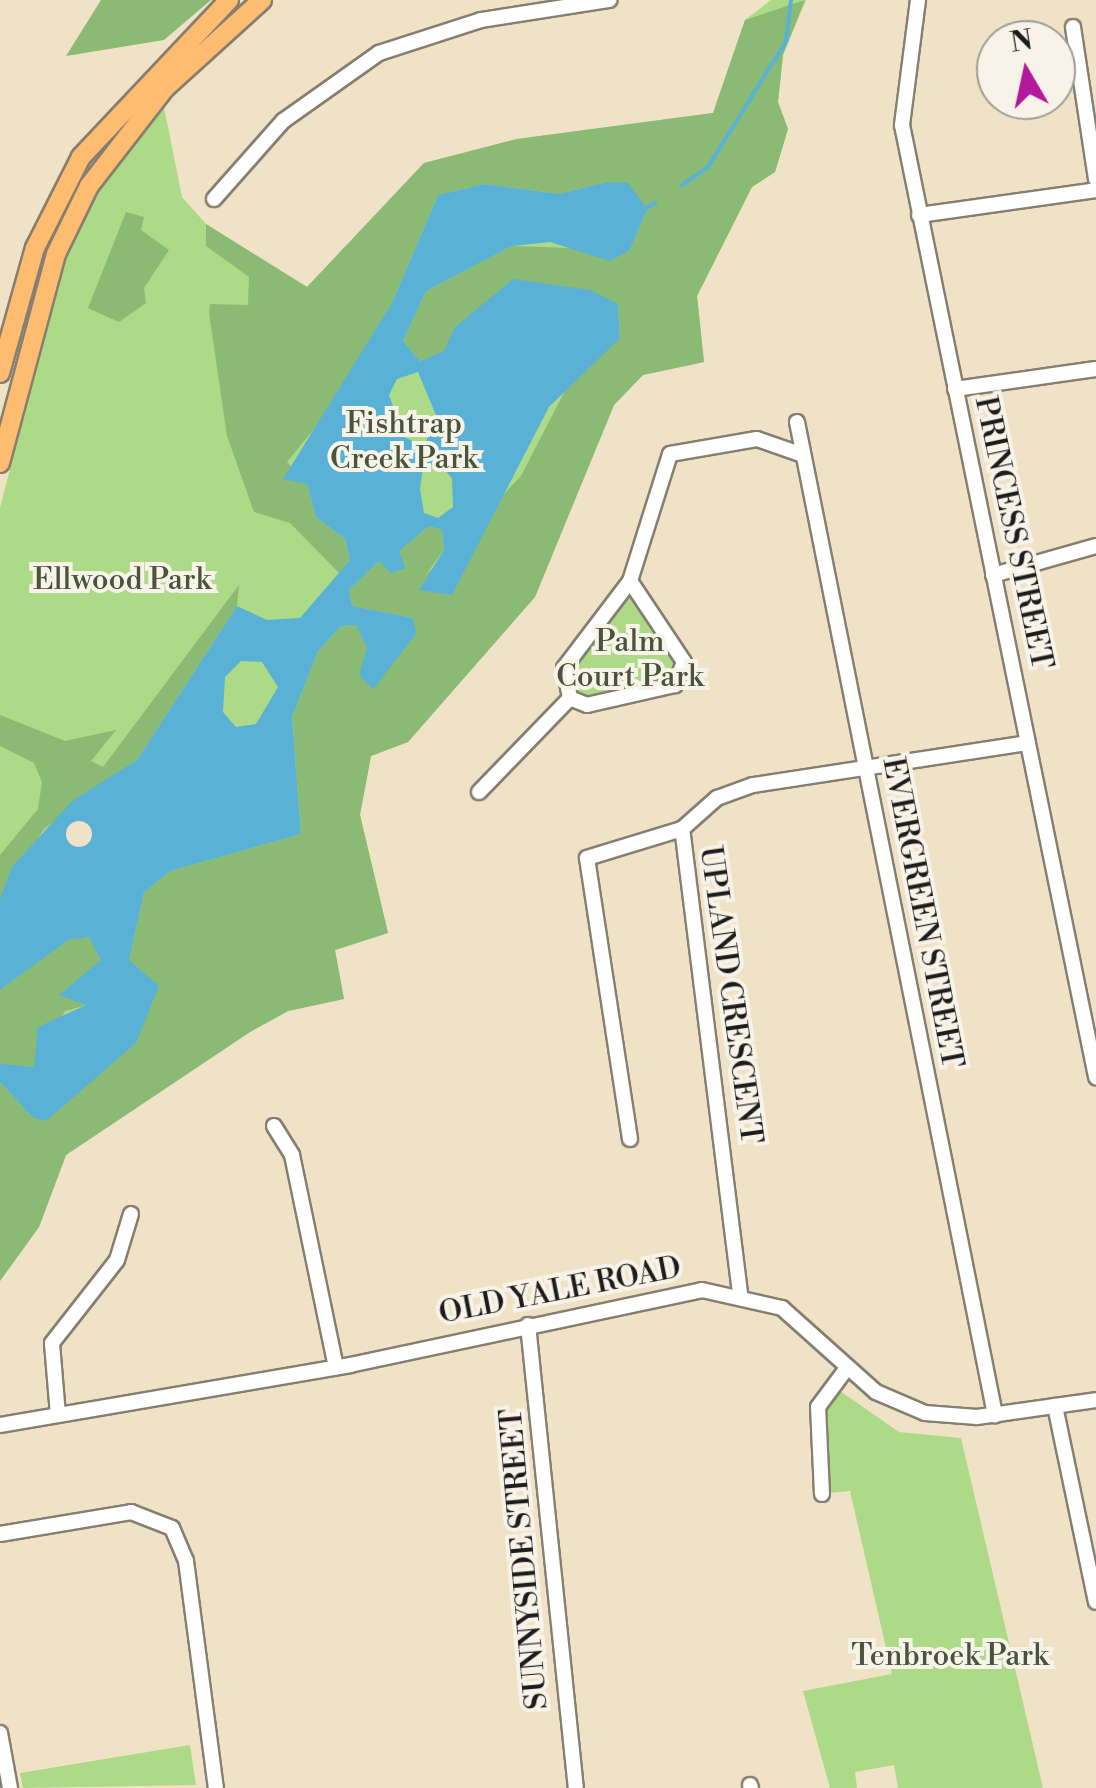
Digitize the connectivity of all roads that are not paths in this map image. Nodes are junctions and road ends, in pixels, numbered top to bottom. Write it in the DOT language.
graph roads {
  1 [pos="230,0"];
  2 [pos="262,0"];
  3 [pos="609,0"];
  4 [pos="918,0"];
  5 [pos="1076,48"];
  6 [pos="1096,180"];
  7 [pos="1096,190"];
  8 [pos="214,199"];
  9 [pos="919,215"];
  10 [pos="2,353"];
  11 [pos="1096,369"];
  12 [pos="0,373"];
  13 [pos="955,389"];
  14 [pos="0,418"];
  15 [pos="797,422"];
  16 [pos="800,454"];
  17 [pos="1,455"];
  18 [pos="1096,546"];
  19 [pos="993,575"];
  20 [pos="630,580"];
  21 [pos="570,698"];
  22 [pos="1028,743"];
  23 [pos="866,774"];
  24 [pos="478,792"];
  25 [pos="682,829"];
  26 [pos="1096,1077"];
  27 [pos="274,1126"];
  28 [pos="630,1139"];
  29 [pos="131,1214"];
  30 [pos="740,1293"];
  31 [pos="528,1325"];
  32 [pos="336,1368"];
  33 [pos="847,1368"];
  34 [pos="1096,1400"];
  35 [pos="1055,1406"];
  36 [pos="995,1414"];
  37 [pos="58,1415"];
  38 [pos="0,1425"];
  39 [pos="822,1494"];
  40 [pos="0,1534"];
  41 [pos="1092,1559"];
  42 [pos="1096,1602"];
  43 [pos="0,1733"];
  44 [pos="6,1787"];
  45 [pos="216,1788"];
  46 [pos="576,1788"];
  1 -- 10 [label="main road"];
  2 -- 17 [label="main road"];
  3 -- 8 [label="street"];
  4 -- 9 [label="street, PRINCESS STREET"];
  5 -- 6 [label="street"];
  7 -- 9 [label="street"];
  9 -- 13 [label="street, PRINCESS STREET"];
  10 -- 12 [label="main road"];
  10 -- 14 [label="main road"];
  11 -- 13 [label="street"];
  13 -- 19 [label="street, PRINCESS STREET"];
  15 -- 16 [label="street, EVERGREEN STREET"];
  16 -- 20 [label="street"];
  16 -- 23 [label="street, EVERGREEN STREET"];
  18 -- 19 [label="street"];
  19 -- 22 [label="street, PRINCESS STREET"];
  20 -- 21 [label="street"];
  20 -- 21 [label="street"];
  21 -- 24 [label="street"];
  22 -- 23 [label="street, UPLAND CRESCENT"];
  22 -- 26 [label="street, PRINCESS STREET"];
  23 -- 25 [label="street, UPLAND CRESCENT"];
  23 -- 36 [label="street, EVERGREEN STREET"];
  25 -- 28 [label="street"];
  25 -- 30 [label="street, UPLAND CRESCENT"];
  27 -- 32 [label="street"];
  29 -- 37 [label="street"];
  30 -- 31 [label="street, OLD YALE ROAD"];
  30 -- 33 [label="street, OLD YALE ROAD"];
  31 -- 32 [label="street, OLD YALE ROAD"];
  31 -- 46 [label="street, SUNNYSIDE STREET"];
  32 -- 37 [label="street, OLD YALE ROAD"];
  33 -- 36 [label="street, OLD YALE ROAD"];
  33 -- 39 [label="street"];
  34 -- 35 [label="street, OLD YALE ROAD"];
  35 -- 36 [label="street, OLD YALE ROAD"];
  35 -- 41 [label="street"];
  37 -- 38 [label="street, OLD YALE ROAD"];
  40 -- 45 [label="street"];
  41 -- 42 [label="street"];
  43 -- 44 [label="street"];
}
